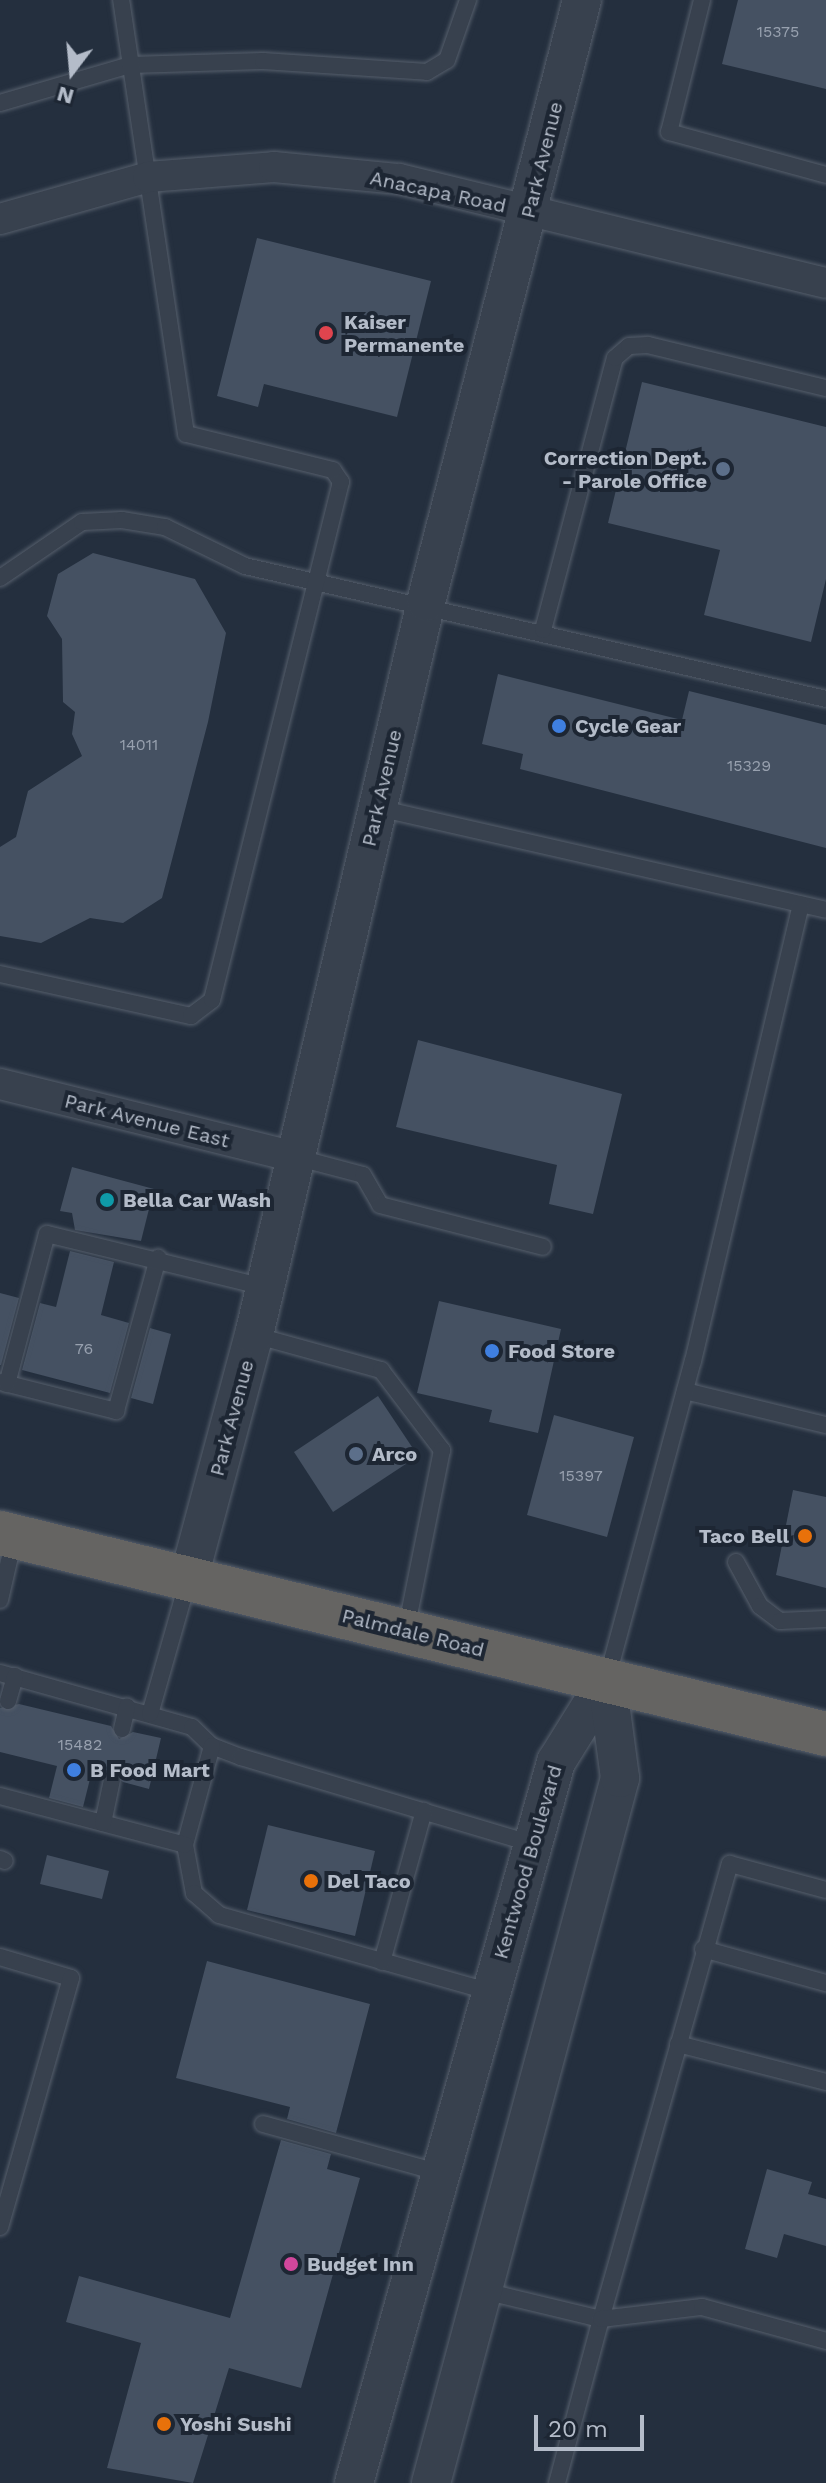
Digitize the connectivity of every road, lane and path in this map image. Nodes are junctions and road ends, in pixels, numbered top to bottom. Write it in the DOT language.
graph roads {
  1 [pos="121,0"];
  2 [pos="468,0"];
  3 [pos="582,0"];
  4 [pos="702,0"];
  5 [pos="130,65"];
  6 [pos="0,103"];
  7 [pos="826,175"];
  8 [pos="148,177"];
  9 [pos="529,212"];
  10 [pos="0,219"];
  11 [pos="826,283"];
  12 [pos="826,388"];
  13 [pos="0,578"];
  14 [pos="318,579"];
  15 [pos="426,602"];
  16 [pos="543,630"];
  17 [pos="826,699"];
  18 [pos="378,808"];
  19 [pos="801,905"];
  20 [pos="826,910"];
  21 [pos="0,974"];
  22 [pos="0,1084"];
  23 [pos="295,1157"];
  24 [pos="543,1247"];
  25 [pos="158,1258"];
  26 [pos="265,1287"];
  27 [pos="254,1335"];
  28 [pos="3,1383"];
  29 [pos="685,1391"];
  30 [pos="826,1425"];
  31 [pos="7,1534"];
  32 [pos="736,1562"];
  33 [pos="189,1577"];
  34 [pos="0,1600"];
  35 [pos="826,1619"];
  36 [pos="406,1632"];
  37 [pos="7,1674"];
  38 [pos="607,1680"];
  39 [pos="8,1701"];
  40 [pos="127,1707"];
  41 [pos="150,1714"];
  42 [pos="122,1729"];
  43 [pos="826,1734"];
  44 [pos="212,1746"];
  45 [pos="112,1780"];
  46 [pos="0,1796"];
  47 [pos="424,1811"];
  48 [pos="103,1823"];
  49 [pos="533,1844"];
  50 [pos="185,1845"];
  51 [pos="826,1890"];
  52 [pos="703,1949"];
  53 [pos="0,1957"];
  54 [pos="382,1962"];
  55 [pos="826,1983"];
  56 [pos="491,1992"];
  57 [pos="678,2044"];
  58 [pos="826,2082"];
  59 [pos="263,2124"];
  60 [pos="441,2173"];
  61 [pos="0,2227"];
  62 [pos="484,2291"];
  63 [pos="601,2319"];
  64 [pos="826,2341"];
  65 [pos="354,2483"];
  66 [pos="431,2483"];
  67 [pos="557,2483"];
  1 -- 5 [label="lane"];
  2 -- 5 [label="lane"];
  3 -- 9 [label="street, Park Avenue"];
  4 -- 7 [label="lane"];
  5 -- 6 [label="lane"];
  5 -- 8 [label="lane"];
  8 -- 9 [label="street, Anacapa Road"];
  8 -- 10 [label="street, Anacapa Road"];
  8 -- 14 [label="lane"];
  9 -- 11 [label="street, Anacapa Road"];
  9 -- 15 [label="street, Park Avenue"];
  12 -- 16 [label="lane"];
  13 -- 14 [label="lane"];
  14 -- 15 [label="lane"];
  14 -- 21 [label="lane"];
  15 -- 16 [label="lane"];
  15 -- 18 [label="street, Park Avenue"];
  16 -- 17 [label="lane"];
  18 -- 19 [label="lane"];
  18 -- 23 [label="street, Park Avenue"];
  19 -- 20 [label="lane"];
  19 -- 29 [label="lane"];
  22 -- 23 [label="street, Park Avenue East"];
  23 -- 24 [label="lane"];
  23 -- 26 [label="street, Park Avenue"];
  25 -- 26 [label="lane"];
  25 -- 28 [label="lane"];
  25 -- 28 [label="lane"];
  26 -- 27 [label="street, Park Avenue"];
  27 -- 33 [label="street, Park Avenue"];
  27 -- 36 [label="lane"];
  29 -- 30 [label="lane"];
  29 -- 38 [label="lane"];
  31 -- 33 [label="highway, Palmdale Road"];
  31 -- 34 [label="lane"];
  32 -- 35 [label="lane"];
  33 -- 36 [label="highway, Palmdale Road"];
  33 -- 41 [label="lane"];
  36 -- 38 [label="highway, Palmdale Road"];
  37 -- 39 [label="lane"];
  37 -- 40 [label="lane"];
  38 -- 43 [label="highway, Palmdale Road"];
  38 -- 49 [label="street, Kentwood Boulevard"];
  38 -- 62 [label="street"];
  40 -- 41 [label="lane"];
  40 -- 42 [label="lane"];
  41 -- 44 [label="lane"];
  44 -- 47 [label="lane"];
  44 -- 50 [label="lane"];
  45 -- 48 [label="lane"];
  46 -- 48 [label="lane"];
  47 -- 49 [label="lane"];
  47 -- 54 [label="lane"];
  48 -- 50 [label="lane"];
  49 -- 56 [label="street, Kentwood Boulevard"];
  50 -- 54 [label="lane"];
  51 -- 52 [label="lane"];
  52 -- 55 [label="lane"];
  52 -- 57 [label="lane"];
  53 -- 61 [label="lane"];
  54 -- 56 [label="lane"];
  56 -- 60 [label="street, Kentwood Boulevard"];
  57 -- 58 [label="lane"];
  57 -- 63 [label="lane"];
  59 -- 60 [label="lane"];
  60 -- 65 [label="street, Kentwood Boulevard"];
  62 -- 63 [label="lane"];
  62 -- 66 [label="street"];
  63 -- 64 [label="lane"];
  63 -- 67 [label="lane"];
}
